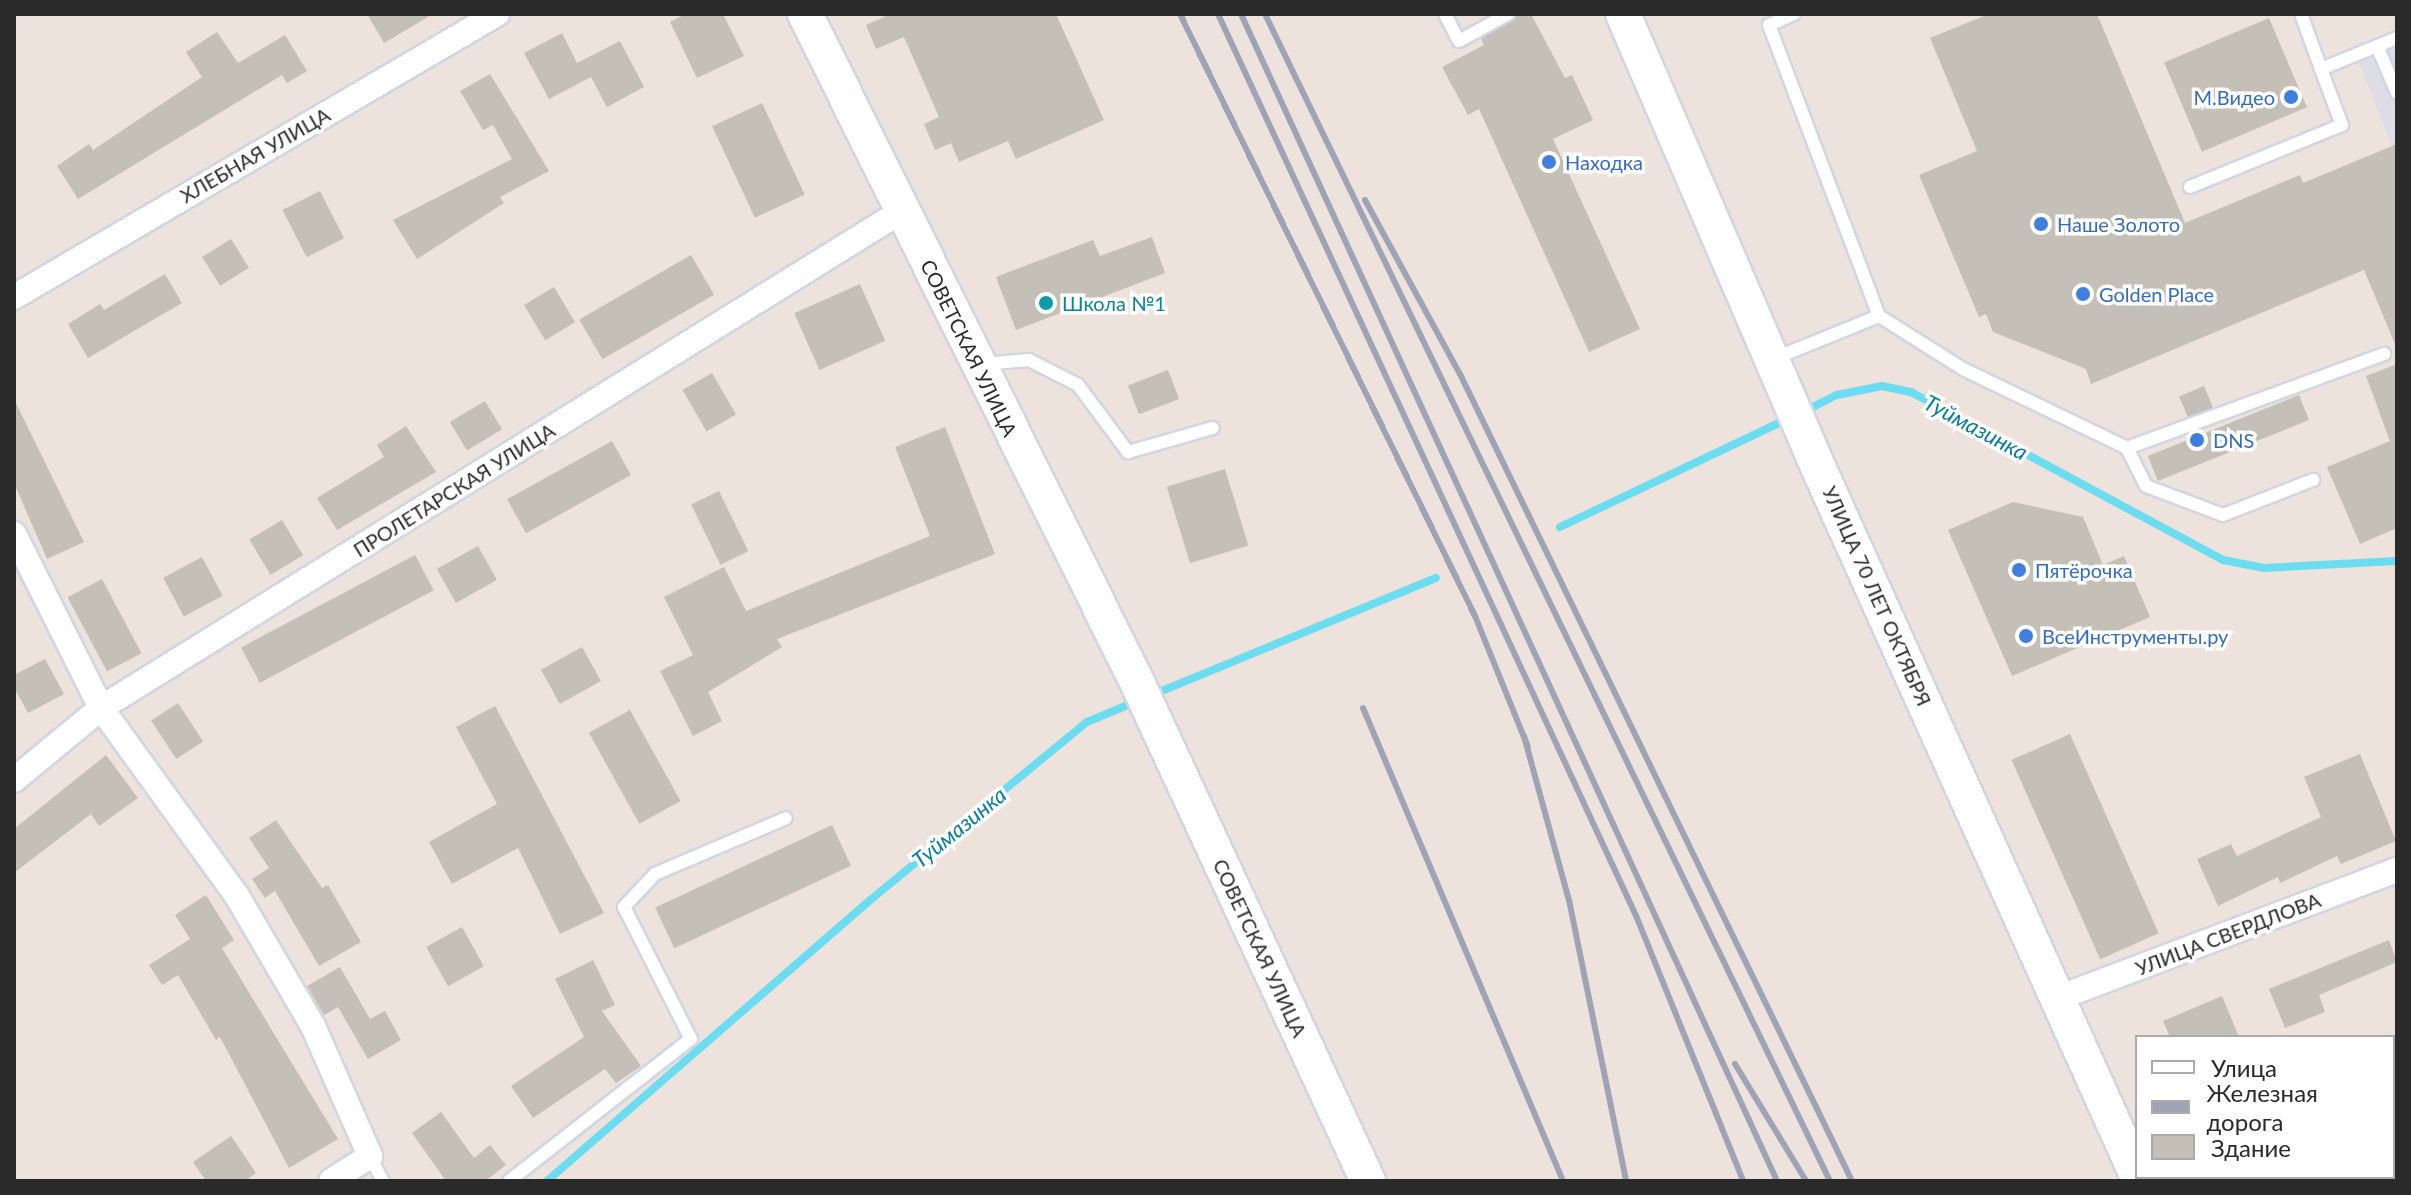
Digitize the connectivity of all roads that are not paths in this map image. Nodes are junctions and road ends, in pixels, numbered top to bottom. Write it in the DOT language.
graph roads {
  1 [pos="497,14"];
  2 [pos="805,14"];
  3 [pos="1445,14"];
  4 [pos="1508,14"];
  5 [pos="1623,14"];
  6 [pos="1794,14"];
  7 [pos="2301,14"];
  8 [pos="2397,38"];
  9 [pos="2377,46"];
  10 [pos="2321,69"];
  11 [pos="2397,93"];
  12 [pos="2190,187"];
  13 [pos="902,211"];
  14 [pos="14,297"];
  15 [pos="1879,316"];
  16 [pos="2384,354"];
  17 [pos="1772,359"];
  18 [pos="976,365"];
  19 [pos="1213,428"];
  20 [pos="2127,448"];
  21 [pos="2313,480"];
  22 [pos="14,534"];
  23 [pos="101,708"];
  24 [pos="14,780"];
  25 [pos="786,818"];
  26 [pos="2397,870"];
  27 [pos="2058,998"];
  28 [pos="370,1156"];
  29 [pos="2135,1171"];
  30 [pos="331,1181"];
  31 [pos="383,1181"];
  32 [pos="509,1181"];
  33 [pos="1368,1181"];
  1 -- 14 [label="street, ХЛЕБНАЯ УЛИЦА"];
  2 -- 13 [label="street, СОВЕТСКАЯ УЛИЦА"];
  3 -- 4 [label="lane"];
  5 -- 17 [label="street, УЛИЦА 70 ЛЕТ ОКТЯБРЯ"];
  6 -- 15 [label="lane"];
  7 -- 10 [label="lane"];
  8 -- 9 [label="lane"];
  9 -- 10 [label="lane"];
  9 -- 11 [label="lane"];
  10 -- 12 [label="lane"];
  13 -- 18 [label="street, СОВЕТСКАЯ УЛИЦА"];
  13 -- 23 [label="street, ПРОЛЕТАРСКАЯ УЛИЦА"];
  15 -- 17 [label="lane"];
  15 -- 20 [label="lane"];
  16 -- 20 [label="lane"];
  17 -- 27 [label="street, УЛИЦА 70 ЛЕТ ОКТЯБРЯ"];
  18 -- 19 [label="lane"];
  18 -- 33 [label="street, СОВЕТСКАЯ УЛИЦА"];
  20 -- 21 [label="lane"];
  22 -- 23 [label="street"];
  23 -- 24 [label="street, ПРОЛЕТАРСКАЯ УЛИЦА"];
  23 -- 28 [label="street"];
  25 -- 32 [label="lane"];
  26 -- 27 [label="street, УЛИЦА СВЕРДЛОВА"];
  27 -- 29 [label="street, УЛИЦА 70 ЛЕТ ОКТЯБРЯ"];
  28 -- 30 [label="street"];
  28 -- 31 [label="lane"];
}
